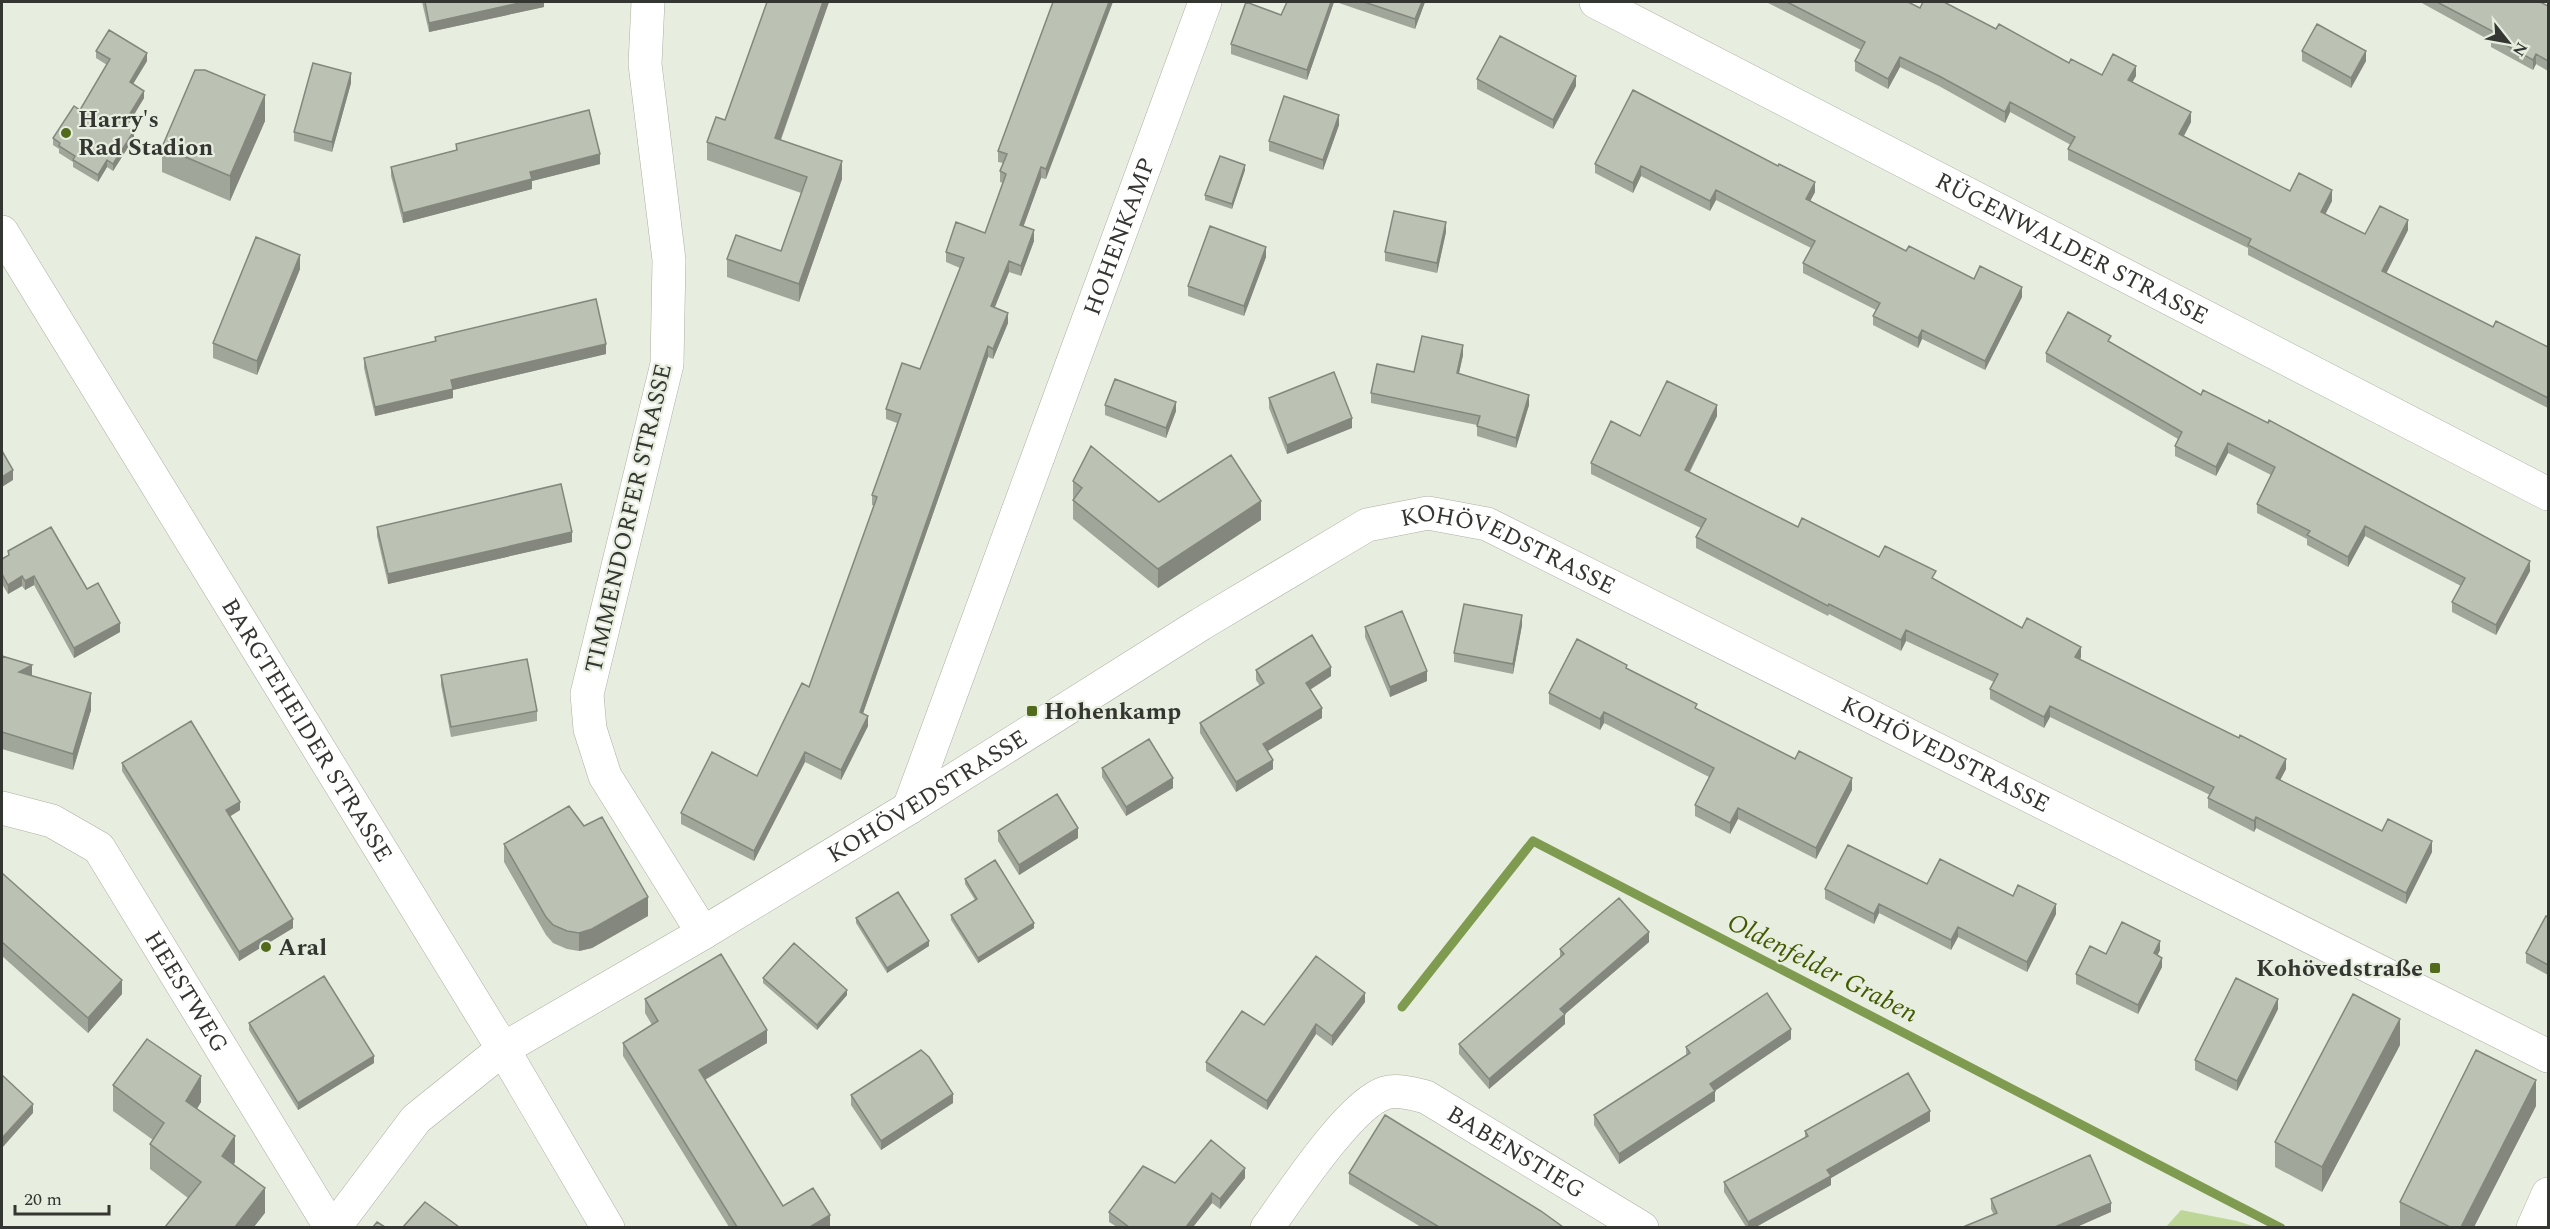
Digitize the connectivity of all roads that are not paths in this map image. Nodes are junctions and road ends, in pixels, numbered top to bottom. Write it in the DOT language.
graph roads {
  1 [pos="648,2"];
  2 [pos="1205,2"];
  3 [pos="1596,2"];
  4 [pos="2,232"];
  5 [pos="2548,494"];
  6 [pos="2,808"];
  7 [pos="909,808"];
  8 [pos="703,933"];
  9 [pos="502,1049"];
  10 [pos="2548,1056"];
  11 [pos="2548,1194"];
  12 [pos="332,1227"];
  13 [pos="608,1227"];
  14 [pos="1267,1227"];
  15 [pos="1642,1227"];
  16 [pos="2533,1227"];
  1 -- 8 [label="street, TIMMENDORFER STRASSE"];
  2 -- 7 [label="street, HOHENKAMP"];
  3 -- 5 [label="street, RÜGENWALDER STRASSE"];
  4 -- 9 [label="street, BARGTEHEIDER STRASSE"];
  6 -- 12 [label="street, HEESTWEG"];
  7 -- 8 [label="street, KOHÖVEDSTRASSE"];
  7 -- 10 [label="street, KOHÖVEDSTRASSE"];
  8 -- 9 [label="street, KOHÖVEDSTRASSE"];
  9 -- 12 [label="street, KOHÖVEDSTRASSE"];
  9 -- 13 [label="street, BARGTEHEIDER STRASSE"];
  11 -- 16 [label="street"];
  14 -- 15 [label="street, BABENSTIEG"];
}
